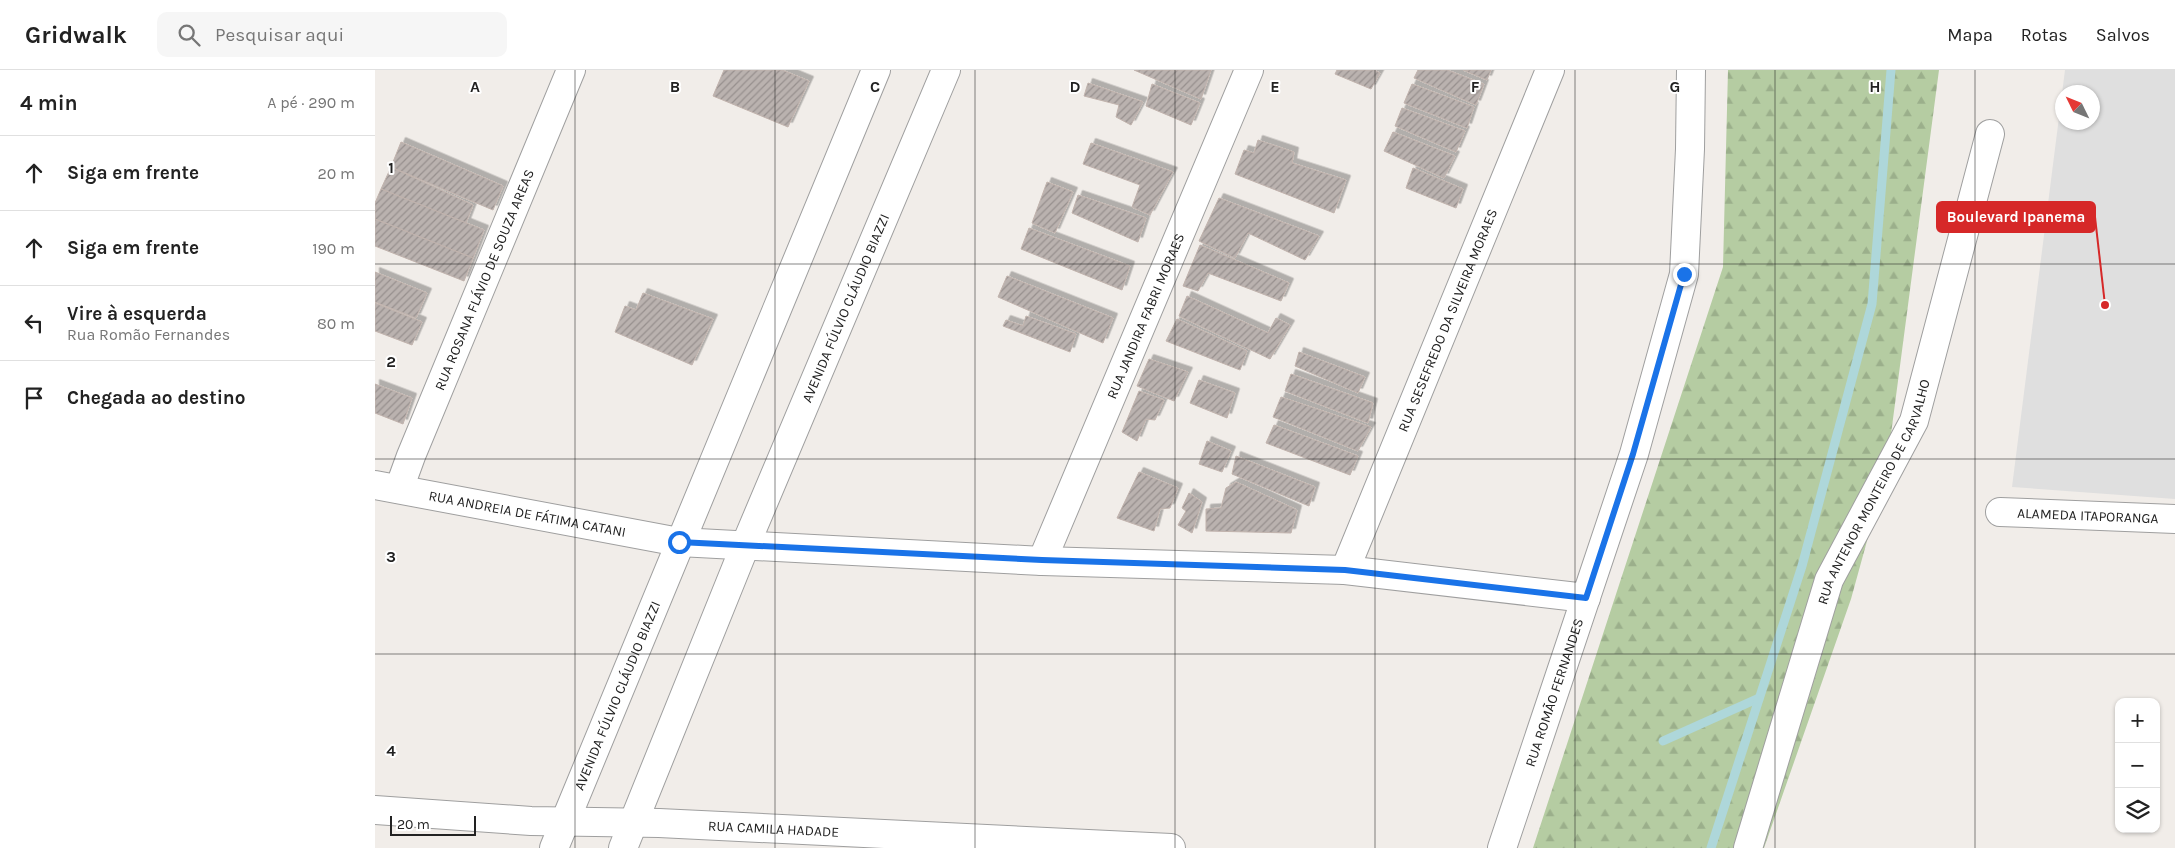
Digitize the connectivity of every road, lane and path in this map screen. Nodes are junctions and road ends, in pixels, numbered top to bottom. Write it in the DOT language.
graph roads {
  1 [pos="571,70"];
  2 [pos="876,70"];
  3 [pos="946,70"];
  4 [pos="1249,70"];
  5 [pos="1550,70"];
  6 [pos="1691,70"];
  7 [pos="1990,134"];
  8 [pos="387,487"];
  9 [pos="2000,512"];
  10 [pos="2175,519"];
  11 [pos="679,542"];
  12 [pos="745,546"];
  13 [pos="1042,560"];
  14 [pos="1345,570"];
  15 [pos="1586,598"];
  16 [pos="375,810"];
  17 [pos="564,822"];
  18 [pos="634,822"];
  19 [pos="554,848"];
  20 [pos="623,848"];
  21 [pos="1171,848"];
  22 [pos="1501,848"];
  23 [pos="1748,848"];
  1 -- 8 [label="street, RUA ROSANA FLÁVIO DE SOUZA AREAS"];
  2 -- 11 [label="street, AVENIDA FÚLVIO CLÁUDIO BIAZZI"];
  3 -- 12 [label="street, AVENIDA FÚLVIO CLÁUDIO BIAZZI"];
  4 -- 13 [label="street, RUA JANDIRA FABRI MORAES"];
  5 -- 14 [label="street, RUA SESEFREDO DA SILVEIRA MORAES"];
  6 -- 15 [label="street, RUA ROMÃO FERNANDES"];
  7 -- 23 [label="street, RUA ANTENOR MONTEIRO DE CARVALHO"];
  8 -- 11 [label="street, RUA ANDREIA DE FÁTIMA CATANI"];
  9 -- 10 [label="street, ALAMEDA ITAPORANGA"];
  11 -- 12 [label="street"];
  11 -- 17 [label="street, AVENIDA FÚLVIO CLÁUDIO BIAZZI"];
  12 -- 13 [label="street"];
  12 -- 18 [label="street, AVENIDA FÚLVIO CLÁUDIO BIAZZI"];
  13 -- 14 [label="street"];
  14 -- 15 [label="street"];
  15 -- 22 [label="street, RUA ROMÃO FERNANDES"];
  16 -- 17 [label="street, RUA CAMILA HADADE"];
  17 -- 18 [label="street, RUA CAMILA HADADE"];
  17 -- 19 [label="street, AVENIDA FÚLVIO CLÁUDIO BIAZZI"];
  18 -- 20 [label="street, AVENIDA FÚLVIO CLÁUDIO BIAZZI"];
  18 -- 21 [label="street, RUA CAMILA HADADE"];
}
